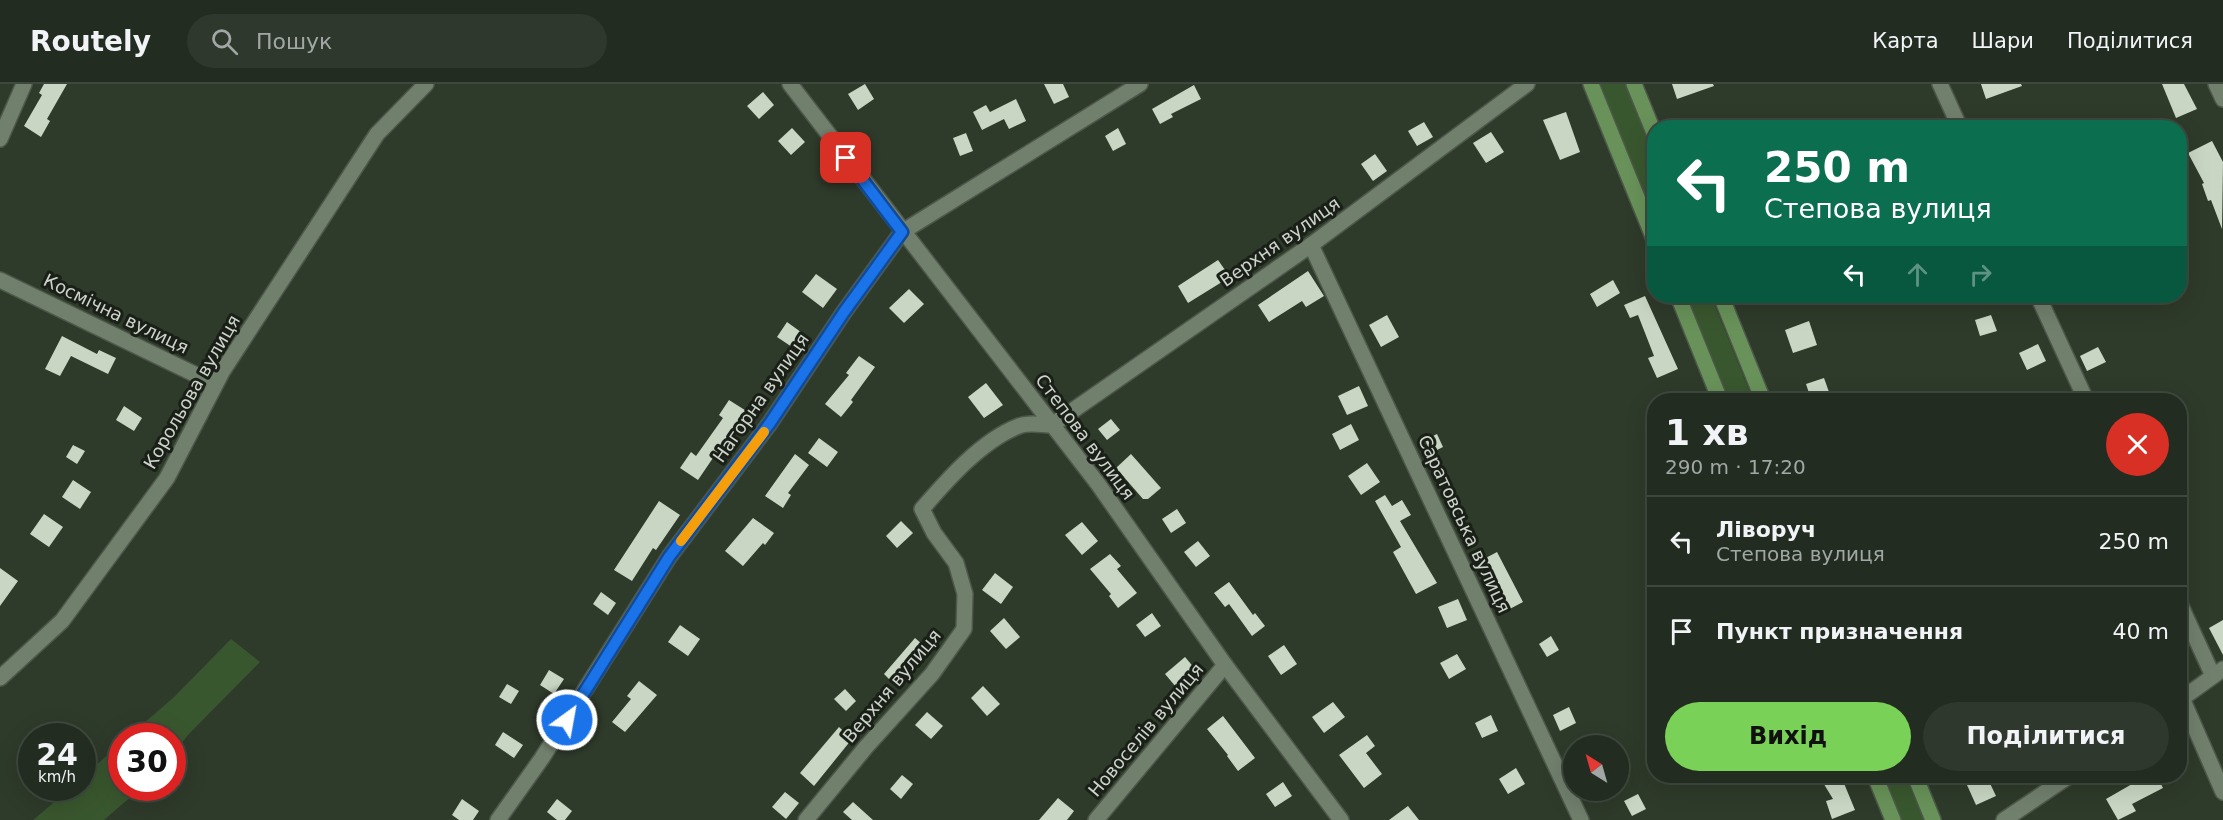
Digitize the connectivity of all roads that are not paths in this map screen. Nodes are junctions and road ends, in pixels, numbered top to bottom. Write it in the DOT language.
graph roads {
  1 [pos="24,84"];
  2 [pos="790,84"];
  3 [pos="1140,84"];
  4 [pos="1527,84"];
  5 [pos="1591,84"];
  6 [pos="1634,84"];
  7 [pos="1940,84"];
  8 [pos="2217,84"];
  9 [pos="416,87"];
  10 [pos="2223,99"];
  11 [pos="1649,120"];
  12 [pos="1956,120"];
  13 [pos="0,139"];
  14 [pos="1647,222"];
  15 [pos="902,232"];
  16 [pos="1311,245"];
  17 [pos="0,280"];
  18 [pos="1681,303"];
  19 [pos="1724,303"];
  20 [pos="2041,303"];
  21 [pos="215,384"];
  22 [pos="1717,393"];
  23 [pos="1760,393"];
  24 [pos="2083,393"];
  25 [pos="1052,425"];
  26 [pos="2187,617"];
  27 [pos="1225,665"];
  28 [pos="2218,673"];
  29 [pos="0,678"];
  30 [pos="2187,695"];
  31 [pos="2187,712"];
  32 [pos="1878,783"];
  33 [pos="1918,783"];
  34 [pos="2059,783"];
  35 [pos="2223,792"];
  36 [pos="498,820"];
  37 [pos="807,820"];
  38 [pos="1096,820"];
  39 [pos="1341,820"];
  40 [pos="1581,820"];
  41 [pos="1893,820"];
  42 [pos="1933,820"];
  43 [pos="2004,820"];
  1 -- 13 [label="street"];
  2 -- 15 [label="street, Степова вулиця"];
  3 -- 15 [label="street, Нагорна вулиця"];
  4 -- 16 [label="street, Верхня вулиця"];
  5 -- 14 [label="main road"];
  6 -- 11 [label="main road"];
  7 -- 12 [label="street"];
  8 -- 10 [label="street"];
  9 -- 21 [label="street, Корольова вулиця"];
  15 -- 25 [label="street, Степова вулиця"];
  15 -- 36 [label="street, Нагорна вулиця"];
  16 -- 25 [label="street, Верхня вулиця"];
  16 -- 40 [label="street, Саратовська вулиця"];
  17 -- 21 [label="street, Космічна вулиця"];
  18 -- 22 [label="main road"];
  19 -- 23 [label="main road"];
  20 -- 24 [label="street"];
  21 -- 29 [label="street, Корольова вулиця"];
  25 -- 27 [label="street, Степова вулиця"];
  25 -- 37 [label="street, Верхня вулиця"];
  26 -- 28 [label="street"];
  27 -- 38 [label="street, Новоселів вулиця"];
  27 -- 39 [label="street, Степова вулиця"];
  28 -- 30 [label="street"];
  31 -- 35 [label="street"];
  32 -- 41 [label="main road"];
  33 -- 42 [label="main road"];
  34 -- 43 [label="street"];
}
